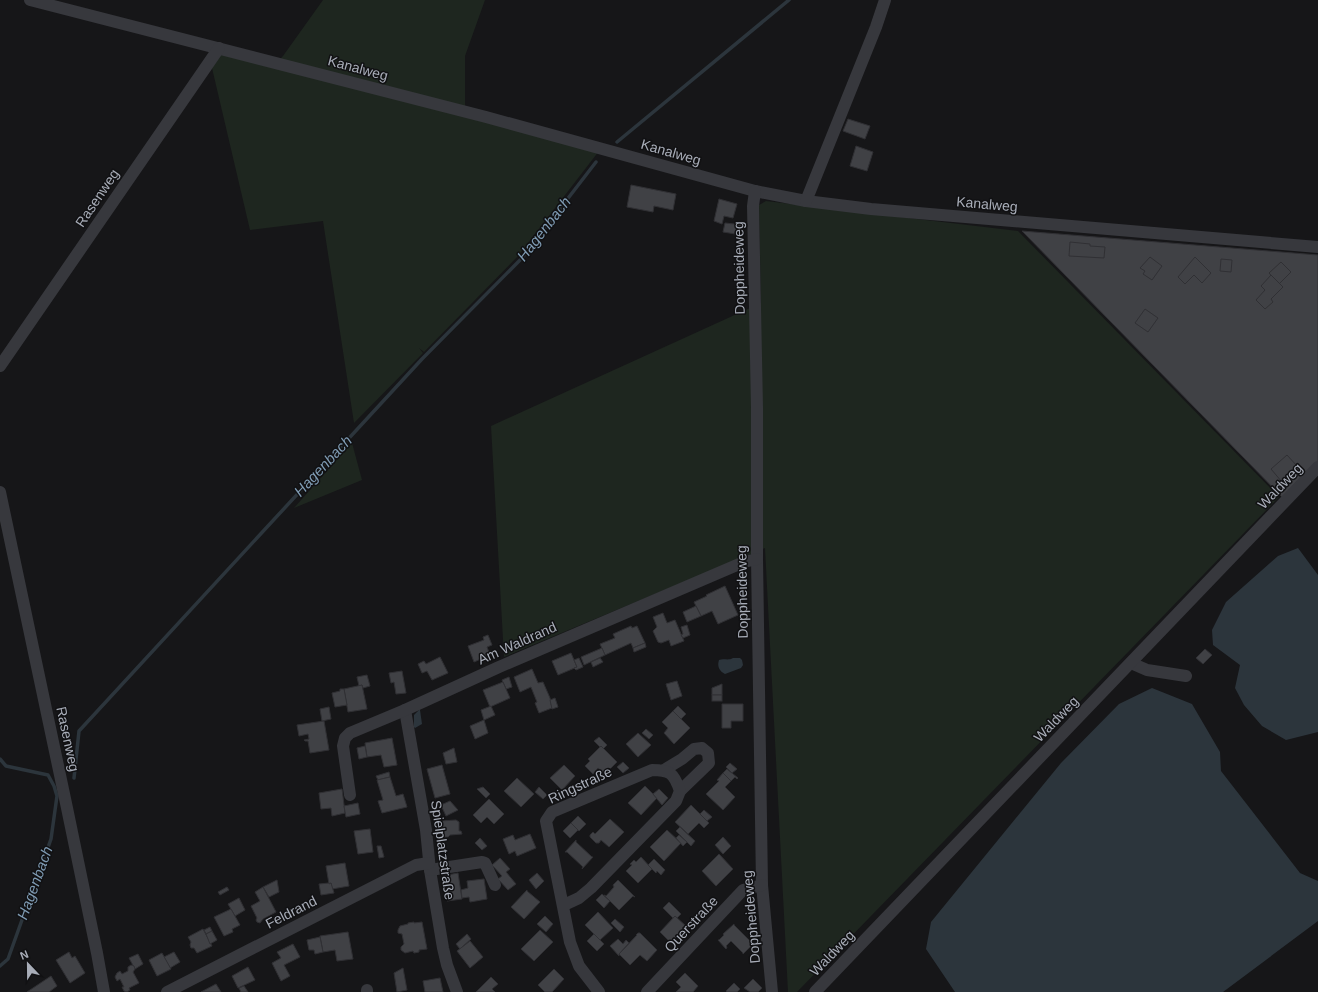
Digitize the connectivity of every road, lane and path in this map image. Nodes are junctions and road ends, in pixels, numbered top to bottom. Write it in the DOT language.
graph roads {
  1 [pos="30,0"];
  2 [pos="885,0"];
  3 [pos="219,48"];
  4 [pos="755,191"];
  5 [pos="806,201"];
  6 [pos="1318,247"];
  7 [pos="0,366"];
  8 [pos="1318,468"];
  9 [pos="0,492"];
  10 [pos="757,559"];
  11 [pos="1131,662"];
  12 [pos="1186,676"];
  13 [pos="405,710"];
  14 [pos="664,770"];
  15 [pos="680,791"];
  16 [pos="350,795"];
  17 [pos="429,867"];
  18 [pos="762,885"];
  19 [pos="495,886"];
  20 [pos="564,905"];
  21 [pos="100,991"];
  22 [pos="167,992"];
  23 [pos="457,992"];
  24 [pos="599,992"];
  25 [pos="647,992"];
  26 [pos="772,992"];
  27 [pos="815,992"];
  1 -- 3 [label="street, Kanalweg"];
  2 -- 5 [label="street"];
  3 -- 4 [label="street, Kanalweg"];
  3 -- 7 [label="street, Rasenweg"];
  4 -- 5 [label="street, Kanalweg"];
  4 -- 10 [label="street, Doppheideweg"];
  5 -- 6 [label="street, Kanalweg"];
  8 -- 11 [label="street, Waldweg"];
  9 -- 21 [label="street, Rasenweg"];
  10 -- 13 [label="street, Am Waldrand"];
  10 -- 18 [label="street, Doppheideweg"];
  11 -- 12 [label="street"];
  11 -- 27 [label="street, Waldweg"];
  13 -- 16 [label="street, Am Waldrand"];
  13 -- 17 [label="street, Spielplatzstraße"];
  14 -- 15 [label="street"];
  14 -- 15 [label="street, Ringstraße"];
  14 -- 20 [label="street, Ringstraße"];
  15 -- 20 [label="street, Ringstraße"];
  17 -- 19 [label="street, Feldrand"];
  17 -- 22 [label="street, Feldrand"];
  17 -- 23 [label="street, Spielplatzstraße"];
  18 -- 25 [label="street, Querstraße"];
  18 -- 26 [label="street, Doppheideweg"];
  20 -- 24 [label="street, Ringstraße"];
}
